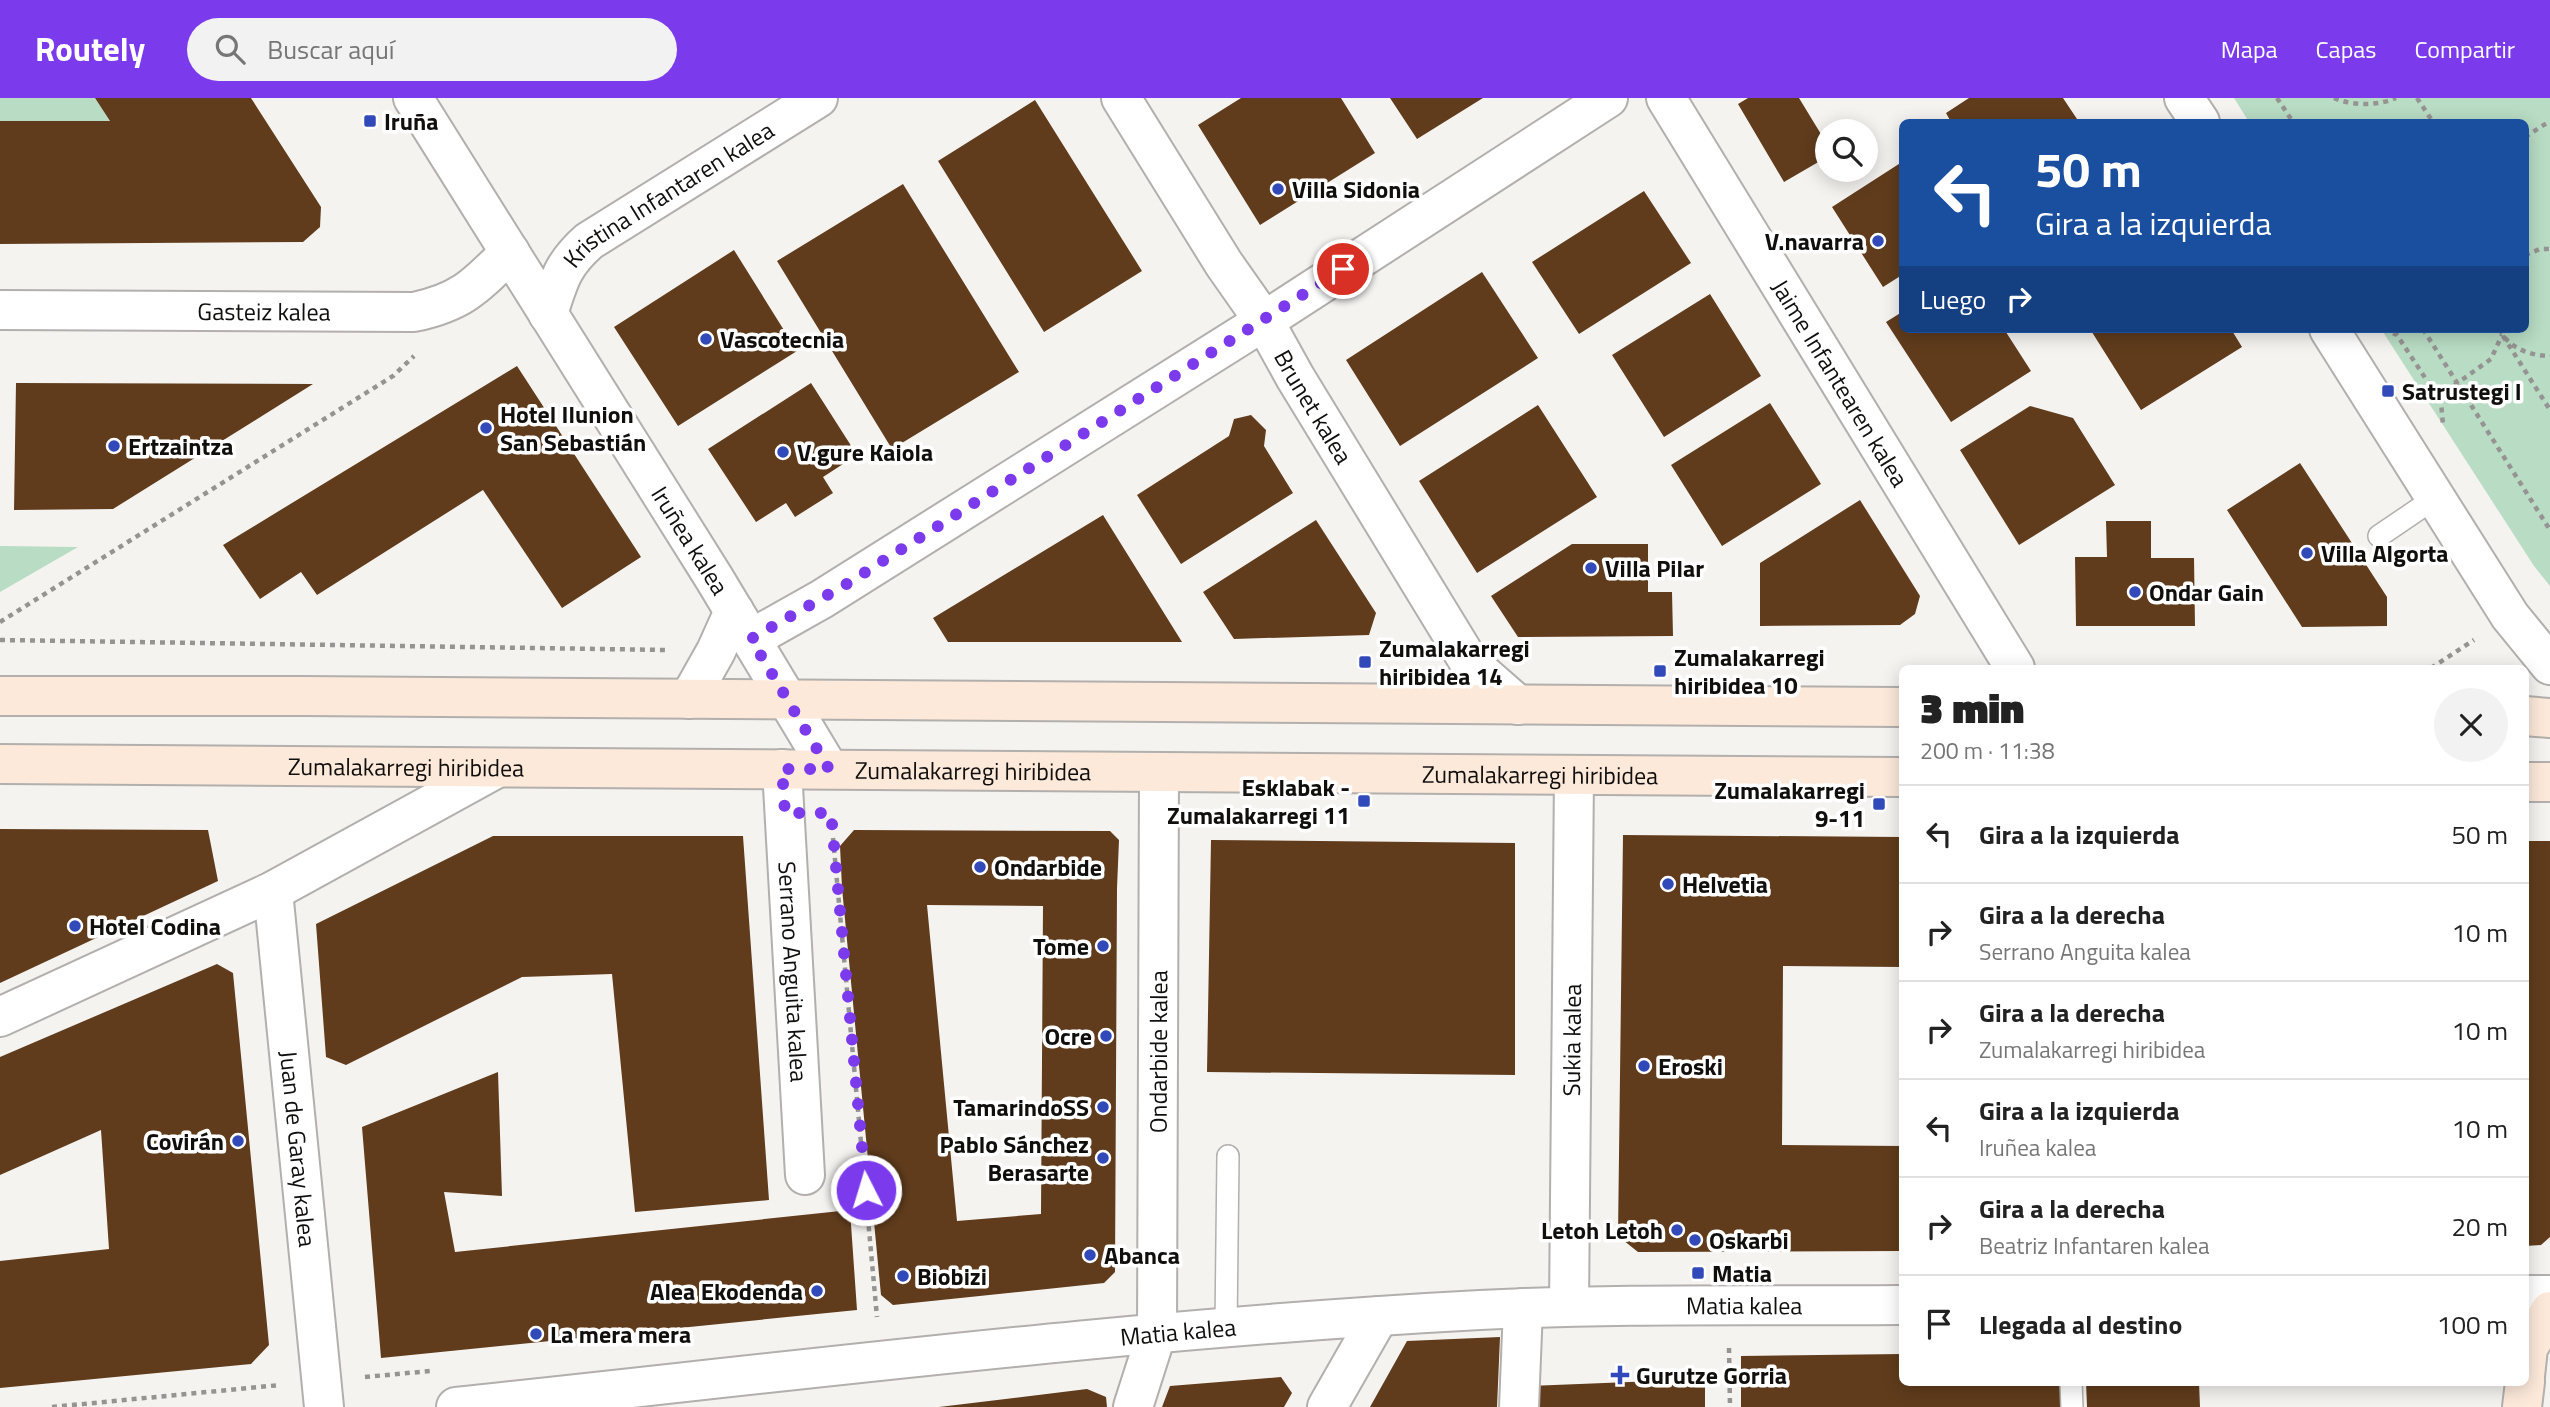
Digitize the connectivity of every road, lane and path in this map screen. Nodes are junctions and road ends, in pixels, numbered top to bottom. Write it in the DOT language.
graph roads {
  1 [pos="413,98"];
  2 [pos="818,98"];
  3 [pos="1121,98"];
  4 [pos="1608,98"];
  5 [pos="1666,98"];
  6 [pos="2184,98"];
  7 [pos="2277,98"];
  8 [pos="2334,98"];
  9 [pos="2396,98"];
  10 [pos="2417,98"];
  11 [pos="2198,119"];
  12 [pos="2291,119"];
  13 [pos="2431,119"];
  14 [pos="2550,121"];
  15 [pos="2529,134"];
  16 [pos="2550,249"];
  17 [pos="510,252"];
  18 [pos="2529,253"];
  19 [pos="0,310"];
  20 [pos="548,314"];
  21 [pos="1264,321"];
  22 [pos="2332,333"];
  23 [pos="2426,333"];
  24 [pos="2501,333"];
  25 [pos="2502,333"];
  26 [pos="2502,333"];
  27 [pos="422,348"];
  28 [pos="2550,356"];
  29 [pos="2457,383"];
  30 [pos="2438,397"];
  31 [pos="2550,411"];
  32 [pos="2435,498"];
  33 [pos="2550,530"];
  34 [pos="2379,536"];
  35 [pos="0,622"];
  36 [pos="743,625"];
  37 [pos="2013,665"];
  38 [pos="2550,665"];
  39 [pos="0,696"];
  40 [pos="689,699"];
  41 [pos="788,700"];
  42 [pos="1518,705"];
  43 [pos="1899,707"];
  44 [pos="2529,716"];
  45 [pos="2550,718"];
  46 [pos="0,764"];
  47 [pos="497,768"];
  48 [pos="782,769"];
  49 [pos="829,769"];
  50 [pos="1158,772"];
  51 [pos="1574,775"];
  52 [pos="1899,777"];
  53 [pos="2529,782"];
  54 [pos="2550,782"];
  55 [pos="785,813"];
  56 [pos="273,891"];
  57 [pos="0,1017"];
  58 [pos="1228,1156"];
  59 [pos="805,1175"];
  60 [pos="2529,1294"];
  61 [pos="2550,1295"];
  62 [pos="1899,1305"];
  63 [pos="1569,1307"];
  64 [pos="1523,1308"];
  65 [pos="2550,1311"];
  66 [pos="1380,1316"];
  67 [pos="878,1325"];
  68 [pos="1226,1327"];
  69 [pos="1157,1332"];
  70 [pos="2529,1346"];
  71 [pos="1729,1347"];
  72 [pos="291,1384"];
  73 [pos="2071,1386"];
  74 [pos="2525,1386"];
  75 [pos="52,1407"];
  76 [pos="324,1407"];
  77 [pos="456,1407"];
  78 [pos="1133,1407"];
  79 [pos="1327,1407"];
  80 [pos="1519,1407"];
  81 [pos="1730,1407"];
  82 [pos="2071,1407"];
  83 [pos="2522,1407"];
  1 -- 17 [label="street, Iruñea kalea"];
  2 -- 20 [label="street, Kristina Infantaren kalea"];
  3 -- 21 [label="street, Brunet kalea"];
  4 -- 21 [label="street"];
  5 -- 37 [label="street, Jaime Infantearen kalea"];
  6 -- 11 [label="street"];
  7 -- 12 [label="path"];
  8 -- 9 [label="path"];
  10 -- 13 [label="path"];
  14 -- 15 [label="path"];
  16 -- 18 [label="path"];
  17 -- 19 [label="street, Gasteiz kalea"];
  17 -- 20 [label="street, Iruñea kalea"];
  20 -- 36 [label="street, Iruñea kalea"];
  21 -- 36 [label="street"];
  21 -- 42 [label="street, Brunet kalea"];
  22 -- 32 [label="street"];
  23 -- 29 [label="path"];
  24 -- 29 [label="path"];
  25 -- 28 [label="path"];
  26 -- 31 [label="path"];
  27 -- 35 [label="path"];
  29 -- 30 [label="path"];
  29 -- 33 [label="path"];
  32 -- 34 [label="lane"];
  32 -- 38 [label="street"];
  36 -- 40 [label="street"];
  36 -- 41 [label="street, Iruñea kalea"];
  39 -- 40 [label="main road"];
  40 -- 41 [label="main road"];
  41 -- 42 [label="main road"];
  41 -- 49 [label="street, Iruñea kalea"];
  42 -- 43 [label="main road"];
  44 -- 45 [label="main road"];
  46 -- 47 [label="main road, Zumalakarregi hiribidea"];
  47 -- 48 [label="main road, Zumalakarregi hiribidea"];
  47 -- 56 [label="street"];
  48 -- 49 [label="main road, Zumalakarregi hiribidea"];
  48 -- 55 [label="street, Serrano Anguita kalea"];
  49 -- 50 [label="main road, Zumalakarregi hiribidea"];
  50 -- 51 [label="main road, Zumalakarregi hiribidea"];
  50 -- 69 [label="street, Ondarbide kalea"];
  51 -- 52 [label="main road, Zumalakarregi hiribidea"];
  51 -- 63 [label="street, Sukia kalea"];
  53 -- 54 [label="main road"];
  55 -- 59 [label="street, Serrano Anguita kalea"];
  55 -- 67 [label="path"];
  56 -- 57 [label="street"];
  56 -- 76 [label="street, Juan de Garay kalea"];
  58 -- 68 [label="lane"];
  60 -- 61 [label="street"];
  62 -- 63 [label="street, Matia kalea"];
  63 -- 64 [label="street, Matia kalea"];
  64 -- 66 [label="street, Matia kalea"];
  64 -- 80 [label="street"];
  65 -- 70 [label="main road"];
  66 -- 68 [label="street, Matia kalea"];
  66 -- 79 [label="street"];
  68 -- 69 [label="street, Matia kalea"];
  69 -- 77 [label="street, Matia kalea"];
  69 -- 78 [label="street, Ondarbide kalea"];
  71 -- 81 [label="path"];
  72 -- 75 [label="path"];
  73 -- 82 [label="lane"];
  74 -- 83 [label="main road"];
}
